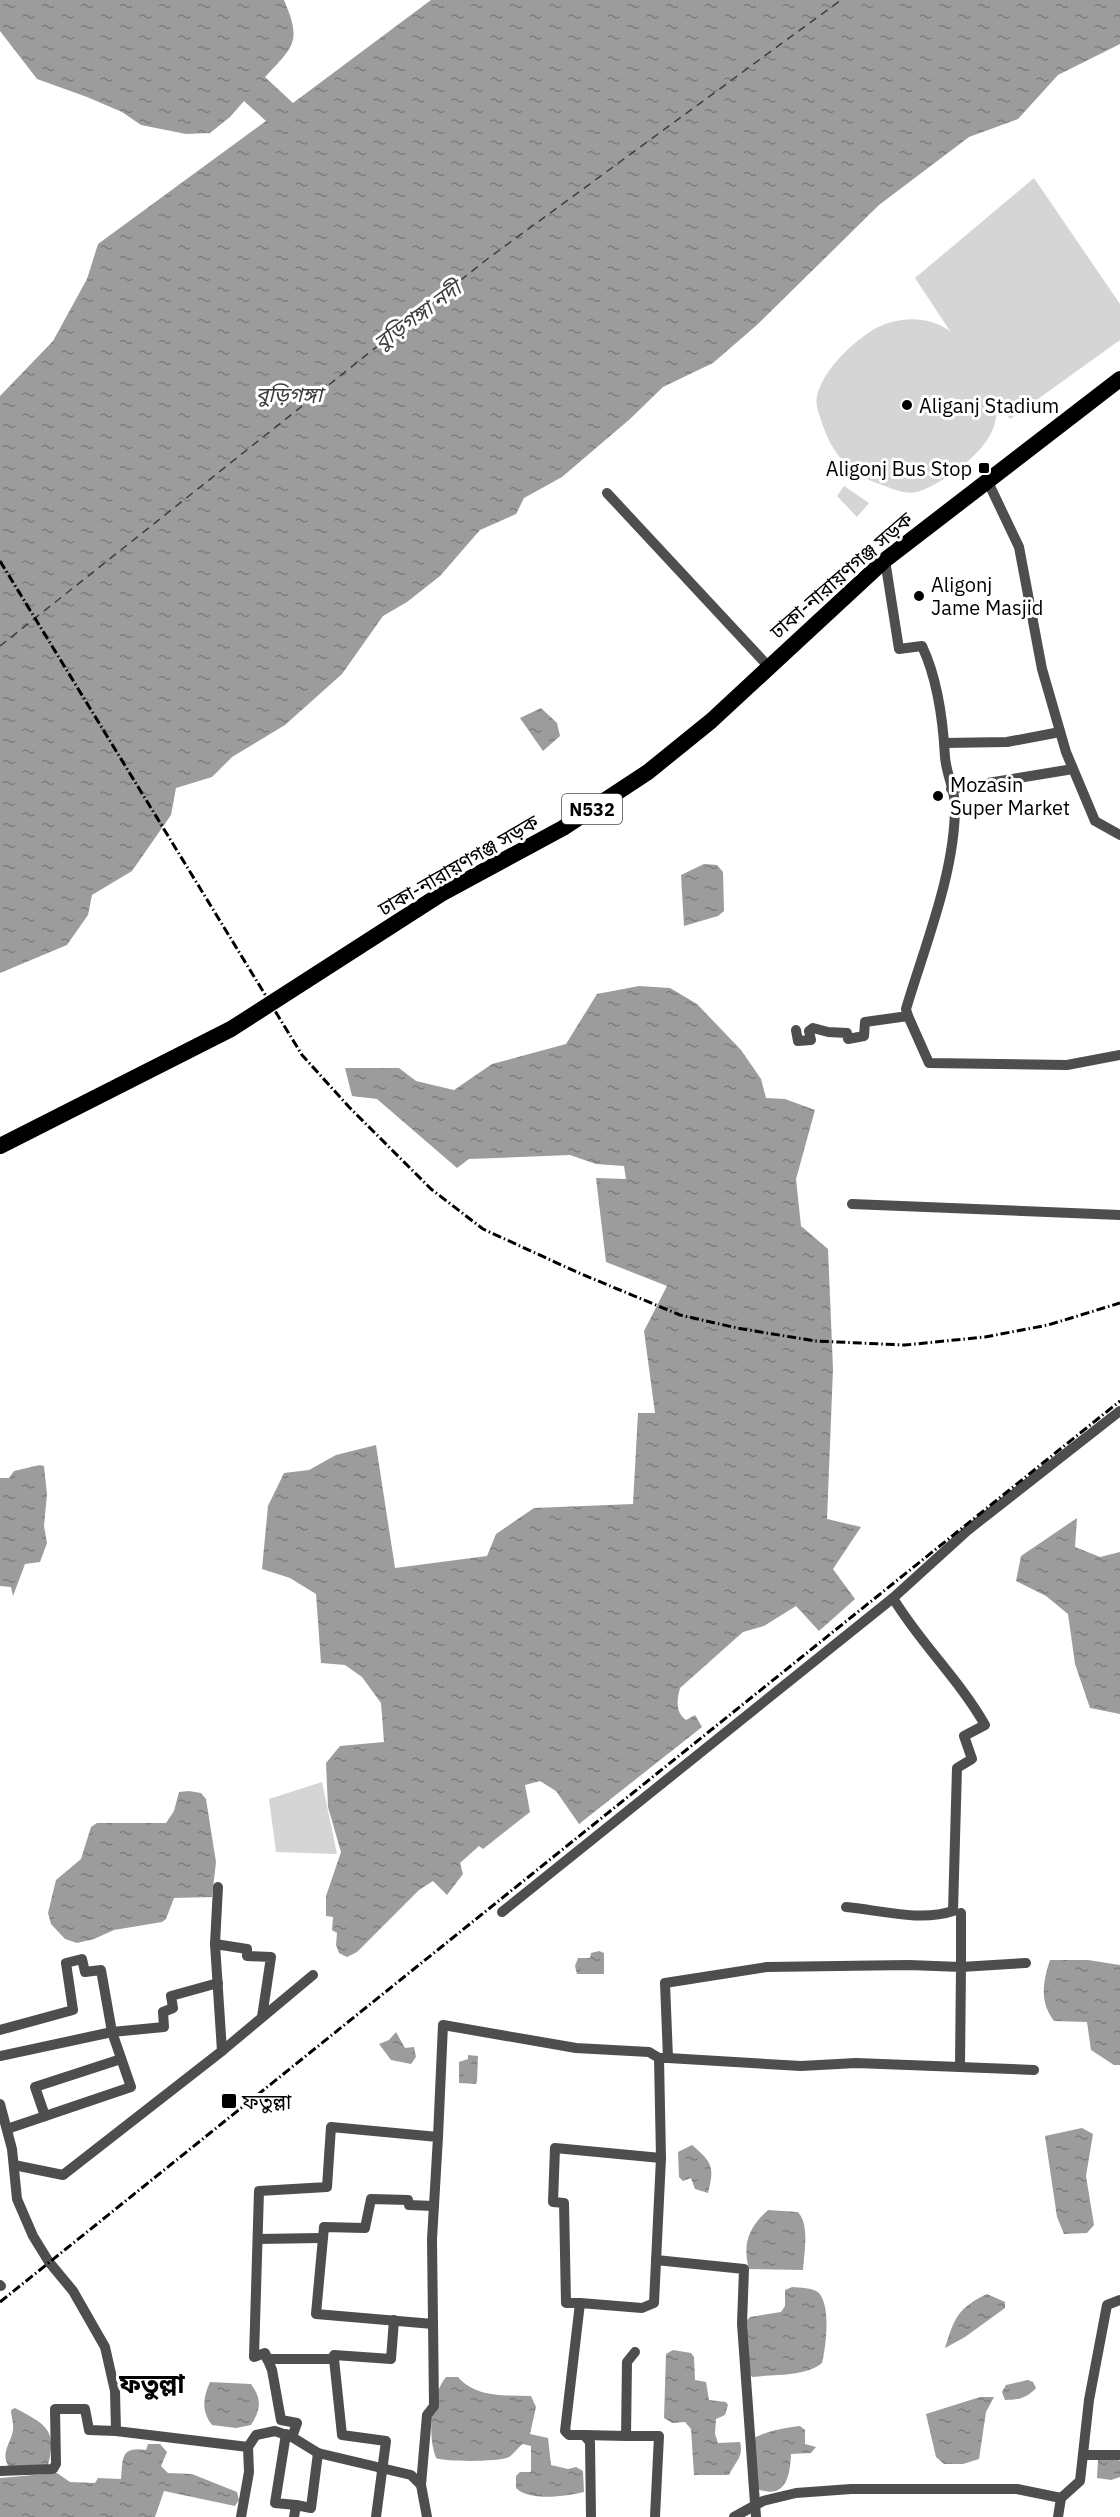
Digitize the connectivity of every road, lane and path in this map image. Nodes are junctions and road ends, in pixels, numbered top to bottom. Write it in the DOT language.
graph roads {
  1 [pos="1120,379"];
  2 [pos="988,482"];
  3 [pos="607,493"];
  4 [pos="885,560"];
  5 [pos="769,667"];
  6 [pos="1060,732"];
  7 [pos="944,743"];
  8 [pos="1073,769"];
  9 [pos="951,789"];
  10 [pos="1120,836"];
  11 [pos="908,1016"];
  12 [pos="796,1030"];
  13 [pos="1120,1055"];
  14 [pos="0,1146"];
  15 [pos="852,1204"];
  16 [pos="1120,1215"];
  17 [pos="1120,1412"];
  18 [pos="893,1598"];
  19 [pos="218,1887"];
  20 [pos="846,1907"];
  21 [pos="502,1912"];
  22 [pos="961,1913"];
  23 [pos="215,1944"];
  24 [pos="1026,1963"];
  25 [pos="961,1967"];
  26 [pos="314,1975"];
  27 [pos="218,1983"];
  28 [pos="262,2017"];
  29 [pos="0,2030"];
  30 [pos="112,2032"];
  31 [pos="222,2051"];
  32 [pos="0,2056"];
  33 [pos="663,2058"];
  34 [pos="121,2059"];
  35 [pos="960,2065"];
  36 [pos="1034,2070"];
  37 [pos="0,2104"];
  38 [pos="45,2116"];
  39 [pos="7,2129"];
  40 [pos="438,2137"];
  41 [pos="661,2158"];
  42 [pos="14,2165"];
  43 [pos="434,2206"];
  44 [pos="321,2238"];
  45 [pos="258,2239"];
  46 [pos="656,2260"];
  47 [pos="1120,2300"];
  48 [pos="580,2303"];
  49 [pos="394,2320"];
  50 [pos="433,2324"];
  51 [pos="635,2352"];
  52 [pos="267,2359"];
  53 [pos="334,2360"];
  54 [pos="116,2431"];
  55 [pos="584,2434"];
  56 [pos="289,2435"];
  57 [pos="626,2436"];
  58 [pos="248,2446"];
  59 [pos="318,2453"];
  60 [pos="1083,2455"];
  61 [pos="1120,2455"];
  62 [pos="382,2470"];
  63 [pos="0,2471"];
  64 [pos="421,2485"];
  65 [pos="1061,2498"];
  66 [pos="296,2505"];
  67 [pos="756,2512"];
  68 [pos="241,2517"];
  69 [pos="294,2517"];
  70 [pos="376,2517"];
  71 [pos="426,2517"];
  72 [pos="591,2517"];
  73 [pos="655,2517"];
  74 [pos="734,2517"];
  75 [pos="1058,2517"];
  1 -- 2 [label="highway, ঢাকা-নারায়ণগঞ্জ সড়ক / N532"];
  2 -- 4 [label="highway, ঢাকা-নারায়ণগঞ্জ সড়ক / N532"];
  2 -- 6 [label="street"];
  3 -- 5 [label="street"];
  4 -- 5 [label="highway, ঢাকা-নারায়ণগঞ্জ সড়ক / N532"];
  4 -- 7 [label="street"];
  5 -- 14 [label="highway, ঢাকা-নারায়ণগঞ্জ সড়ক / N532"];
  6 -- 7 [label="street"];
  6 -- 8 [label="street"];
  7 -- 9 [label="street"];
  8 -- 9 [label="street"];
  8 -- 10 [label="street"];
  9 -- 11 [label="street"];
  11 -- 12 [label="street"];
  11 -- 13 [label="street"];
  15 -- 16 [label="street"];
  17 -- 18 [label="street"];
  18 -- 20 [label="street"];
  18 -- 21 [label="street"];
  19 -- 23 [label="street"];
  22 -- 25 [label="street"];
  23 -- 27 [label="street"];
  23 -- 28 [label="street"];
  24 -- 25 [label="street"];
  25 -- 33 [label="street"];
  25 -- 35 [label="street"];
  26 -- 28 [label="street"];
  27 -- 30 [label="street"];
  27 -- 31 [label="street"];
  28 -- 31 [label="street"];
  29 -- 30 [label="street"];
  30 -- 32 [label="street"];
  30 -- 34 [label="street"];
  31 -- 42 [label="street"];
  33 -- 35 [label="street"];
  33 -- 40 [label="street"];
  33 -- 41 [label="street"];
  34 -- 38 [label="street"];
  34 -- 38 [label="street"];
  35 -- 36 [label="street"];
  37 -- 39 [label="street"];
  38 -- 39 [label="street"];
  39 -- 42 [label="street"];
  40 -- 43 [label="street"];
  40 -- 45 [label="street"];
  41 -- 46 [label="street"];
  41 -- 48 [label="street"];
  42 -- 54 [label="street"];
  43 -- 44 [label="street"];
  43 -- 50 [label="street"];
  44 -- 45 [label="street"];
  44 -- 49 [label="street"];
  45 -- 52 [label="street"];
  46 -- 48 [label="street"];
  46 -- 67 [label="street"];
  47 -- 60 [label="street"];
  48 -- 55 [label="street"];
  49 -- 50 [label="street"];
  49 -- 53 [label="street"];
  50 -- 64 [label="street"];
  51 -- 57 [label="street"];
  52 -- 53 [label="street"];
  52 -- 56 [label="street"];
  53 -- 62 [label="street"];
  54 -- 58 [label="street"];
  54 -- 63 [label="street"];
  55 -- 57 [label="street"];
  55 -- 72 [label="street"];
  56 -- 58 [label="street"];
  56 -- 59 [label="street"];
  56 -- 66 [label="street"];
  57 -- 73 [label="street"];
  58 -- 68 [label="street"];
  59 -- 62 [label="street"];
  59 -- 66 [label="street"];
  60 -- 61 [label="street"];
  60 -- 65 [label="street"];
  62 -- 64 [label="street"];
  62 -- 70 [label="street"];
  64 -- 71 [label="street"];
  65 -- 67 [label="street"];
  65 -- 75 [label="street"];
  66 -- 69 [label="street"];
  67 -- 74 [label="street"];
}
